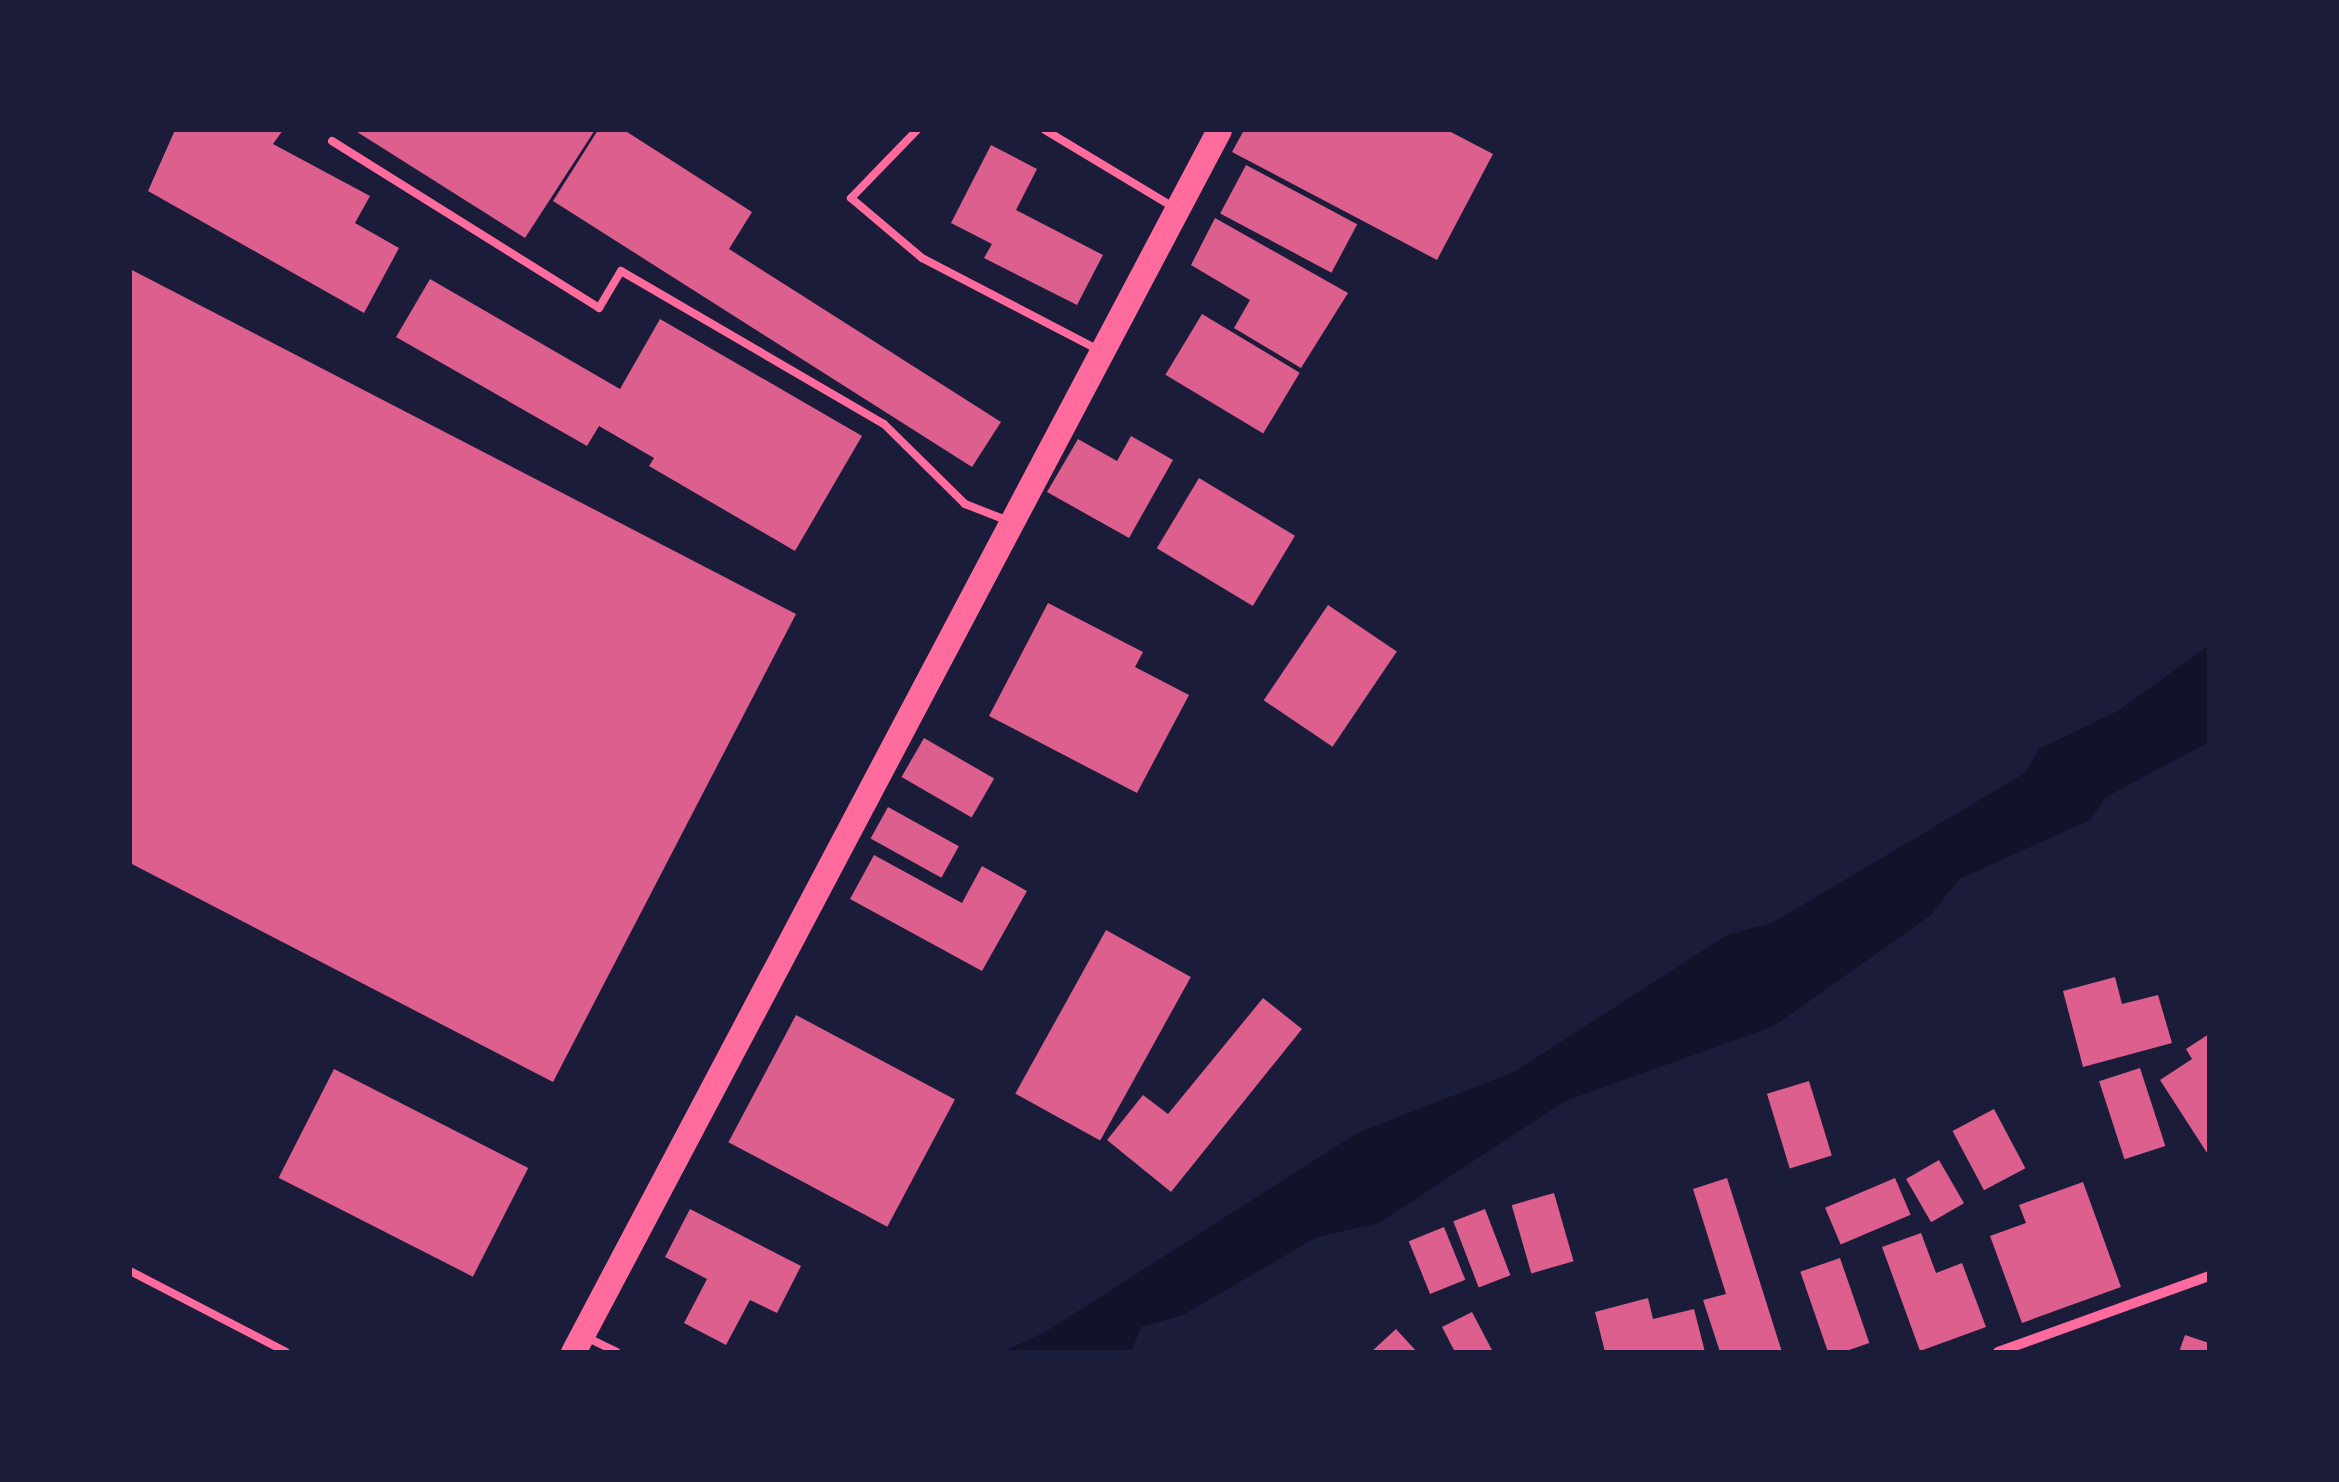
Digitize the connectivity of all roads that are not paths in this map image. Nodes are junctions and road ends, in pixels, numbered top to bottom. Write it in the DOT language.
graph roads {
  1 [pos="917,130"];
  2 [pos="1044,130"];
  3 [pos="1219,130"];
  4 [pos="332,141"];
  5 [pos="1177,209"];
  6 [pos="1101,351"];
  7 [pos="1010,522"];
  8 [pos="130,1271"];
  9 [pos="2209,1276"];
  10 [pos="578,1343"];
  11 [pos="286,1352"];
  12 [pos="617,1352"];
  13 [pos="1998,1352"];
  1 -- 6 [label="lane"];
  2 -- 5 [label="lane"];
  3 -- 5 [label="main road"];
  4 -- 7 [label="lane"];
  5 -- 6 [label="main road"];
  6 -- 7 [label="main road"];
  7 -- 10 [label="main road"];
  8 -- 11 [label="lane"];
  9 -- 13 [label="street"];
  10 -- 12 [label="lane"];
}
